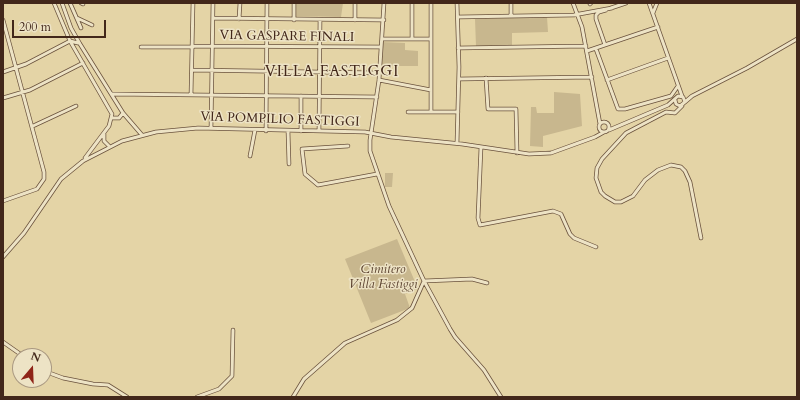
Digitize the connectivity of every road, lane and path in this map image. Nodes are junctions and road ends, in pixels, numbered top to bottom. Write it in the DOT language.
graph roads {
  1 [pos="54,3"];
  2 [pos="62,3"];
  3 [pos="70,3"];
  4 [pos="193,3"];
  5 [pos="213,3"];
  6 [pos="240,3"];
  7 [pos="267,3"];
  8 [pos="294,3"];
  9 [pos="355,3"];
  10 [pos="384,3"];
  11 [pos="412,3"];
  12 [pos="431,3"];
  13 [pos="457,3"];
  14 [pos="511,3"];
  15 [pos="574,3"];
  16 [pos="626,3"];
  17 [pos="650,3"];
  18 [pos="656,3"];
  19 [pos="612,8"];
  20 [pos="653,13"];
  21 [pos="578,14"];
  22 [pos="511,16"];
  23 [pos="458,17"];
  24 [pos="77,18"];
  25 [pos="213,18"];
  26 [pos="239,19"];
  27 [pos="267,19"];
  28 [pos="3,20"];
  29 [pos="294,20"];
  30 [pos="320,20"];
  31 [pos="355,20"];
  32 [pos="384,20"];
  33 [pos="92,26"];
  34 [pos="658,27"];
  35 [pos="71,28"];
  36 [pos="82,28"];
  37 [pos="382,39"];
  38 [pos="412,39"];
  39 [pos="431,39"];
  40 [pos="797,39"];
  41 [pos="70,41"];
  42 [pos="80,44"];
  43 [pos="605,45"];
  44 [pos="141,46"];
  45 [pos="212,46"];
  46 [pos="586,46"];
  47 [pos="192,47"];
  48 [pos="266,47"];
  49 [pos="381,47"];
  50 [pos="320,48"];
  51 [pos="458,48"];
  52 [pos="596,48"];
  53 [pos="587,51"];
  54 [pos="668,58"];
  55 [pos="83,63"];
  56 [pos="16,68"];
  57 [pos="192,70"];
  58 [pos="212,70"];
  59 [pos="3,72"];
  60 [pos="266,72"];
  61 [pos="320,72"];
  62 [pos="379,73"];
  63 [pos="592,77"];
  64 [pos="486,78"];
  65 [pos="459,79"];
  66 [pos="379,80"];
  67 [pos="606,80"];
  68 [pos="678,86"];
  69 [pos="431,90"];
  70 [pos="23,93"];
  71 [pos="112,94"];
  72 [pos="191,95"];
  73 [pos="212,95"];
  74 [pos="266,96"];
  75 [pos="301,96"];
  76 [pos="319,96"];
  77 [pos="692,96"];
  78 [pos="377,97"];
  79 [pos="683,97"];
  80 [pos="3,98"];
  81 [pos="685,102"];
  82 [pos="676,103"];
  83 [pos="76,106"];
  84 [pos="682,106"];
  85 [pos="408,112"];
  86 [pos="431,112"];
  87 [pos="458,112"];
  88 [pos="677,112"];
  89 [pos="123,113"];
  90 [pos="599,114"];
  91 [pos="112,118"];
  92 [pos="605,122"];
  93 [pos="609,125"];
  94 [pos="33,126"];
  95 [pos="600,126"];
  96 [pos="616,126"];
  97 [pos="212,128"];
  98 [pos="255,130"];
  99 [pos="319,130"];
  100 [pos="609,130"];
  101 [pos="266,131"];
  102 [pos="288,131"];
  103 [pos="301,131"];
  104 [pos="105,132"];
  105 [pos="604,132"];
  106 [pos="371,134"];
  107 [pos="142,135"];
  108 [pos="595,137"];
  109 [pos="457,143"];
  110 [pos="109,146"];
  111 [pos="348,146"];
  112 [pos="481,147"];
  113 [pos="517,153"];
  114 [pos="250,156"];
  115 [pos="83,161"];
  116 [pos="289,164"];
  117 [pos="377,174"];
  118 [pos="3,201"];
  119 [pos="701,238"];
  120 [pos="596,247"];
  121 [pos="3,257"];
  122 [pos="424,281"];
  123 [pos="487,283"];
  124 [pos="233,330"];
  125 [pos="3,342"];
  126 [pos="12,348"];
  127 [pos="52,374"];
  128 [pos="127,397"];
  129 [pos="197,397"];
  130 [pos="293,397"];
  131 [pos="501,397"];
  1 -- 41 [label="street"];
  2 -- 35 [label="street"];
  3 -- 24 [label="street"];
  4 -- 47 [label="street"];
  5 -- 25 [label="street"];
  6 -- 26 [label="street"];
  7 -- 27 [label="street"];
  8 -- 29 [label="street"];
  9 -- 31 [label="street"];
  10 -- 32 [label="street"];
  11 -- 38 [label="street"];
  12 -- 39 [label="street"];
  13 -- 23 [label="street"];
  14 -- 22 [label="street"];
  15 -- 21 [label="street"];
  16 -- 19 [label="street"];
  17 -- 20 [label="street"];
  18 -- 20 [label="street"];
  19 -- 21 [label="street"];
  19 -- 43 [label="street"];
  20 -- 34 [label="street"];
  21 -- 22 [label="street"];
  21 -- 46 [label="street"];
  22 -- 23 [label="street"];
  23 -- 51 [label="street"];
  24 -- 33 [label="street"];
  24 -- 36 [label="street"];
  25 -- 26 [label="street"];
  25 -- 45 [label="street"];
  26 -- 27 [label="street"];
  27 -- 29 [label="street"];
  27 -- 48 [label="street"];
  28 -- 56 [label="street"];
  29 -- 30 [label="street"];
  30 -- 31 [label="street"];
  30 -- 50 [label="street"];
  31 -- 32 [label="street"];
  32 -- 37 [label="street"];
  34 -- 43 [label="street"];
  34 -- 54 [label="street"];
  35 -- 41 [label="street"];
  35 -- 42 [label="street"];
  37 -- 38 [label="street"];
  37 -- 49 [label="street"];
  38 -- 39 [label="street"];
  39 -- 69 [label="street"];
  40 -- 77 [label="street"];
  41 -- 42 [label="street"];
  41 -- 55 [label="street"];
  41 -- 56 [label="street"];
  42 -- 71 [label="street"];
  43 -- 52 [label="street"];
  44 -- 47 [label="street, VIA GASPARE FINALI"];
  45 -- 47 [label="street, VIA GASPARE FINALI"];
  45 -- 48 [label="street, VIA GASPARE FINALI"];
  45 -- 58 [label="street"];
  46 -- 51 [label="street"];
  46 -- 53 [label="street"];
  47 -- 57 [label="street"];
  48 -- 50 [label="street, VIA GASPARE FINALI"];
  48 -- 60 [label="street"];
  49 -- 50 [label="street, VIA GASPARE FINALI"];
  49 -- 62 [label="street"];
  50 -- 61 [label="street"];
  51 -- 65 [label="street"];
  52 -- 53 [label="street"];
  52 -- 67 [label="street"];
  53 -- 63 [label="street"];
  54 -- 67 [label="street"];
  54 -- 68 [label="street"];
  55 -- 70 [label="street"];
  55 -- 91 [label="street"];
  56 -- 59 [label="street"];
  56 -- 70 [label="street"];
  57 -- 58 [label="street"];
  57 -- 72 [label="street"];
  58 -- 60 [label="street"];
  58 -- 73 [label="street"];
  60 -- 61 [label="street"];
  60 -- 74 [label="street"];
  61 -- 62 [label="street"];
  61 -- 76 [label="street"];
  62 -- 66 [label="street"];
  63 -- 64 [label="street"];
  63 -- 90 [label="street"];
  64 -- 65 [label="street"];
  64 -- 113 [label="street"];
  65 -- 87 [label="street"];
  66 -- 69 [label="street"];
  66 -- 78 [label="street"];
  67 -- 68 [label="street"];
  68 -- 79 [label="street"];
  69 -- 86 [label="street"];
  70 -- 80 [label="street"];
  70 -- 94 [label="street"];
  71 -- 72 [label="street"];
  71 -- 89 [label="street"];
  72 -- 73 [label="street"];
  73 -- 74 [label="street"];
  73 -- 97 [label="street"];
  74 -- 75 [label="street"];
  74 -- 101 [label="street"];
  75 -- 76 [label="street"];
  75 -- 103 [label="street"];
  76 -- 78 [label="street"];
  76 -- 99 [label="street"];
  77 -- 79 [label="street"];
  77 -- 81 [label="street"];
  78 -- 106 [label="street"];
  79 -- 81 [label="street"];
  79 -- 82 [label="street, VIA POMPILIO FASTIGGI"];
  81 -- 84 [label="street"];
  82 -- 84 [label="street"];
  82 -- 88 [label="street"];
  82 -- 96 [label="street, VIA POMPILIO FASTIGGI"];
  83 -- 94 [label="street"];
  84 -- 88 [label="street"];
  85 -- 86 [label="street"];
  86 -- 87 [label="street"];
  87 -- 109 [label="street"];
  88 -- 119 [label="street"];
  89 -- 91 [label="street"];
  89 -- 107 [label="street"];
  90 -- 92 [label="street"];
  90 -- 95 [label="street"];
  91 -- 104 [label="street"];
  92 -- 93 [label="street"];
  92 -- 95 [label="street"];
  93 -- 96 [label="street"];
  93 -- 100 [label="street"];
  94 -- 118 [label="street"];
  95 -- 105 [label="street"];
  95 -- 108 [label="street"];
  96 -- 100 [label="street, VIA POMPILIO FASTIGGI"];
  97 -- 98 [label="street, VIA POMPILIO FASTIGGI"];
  97 -- 107 [label="street, VIA POMPILIO FASTIGGI"];
  98 -- 101 [label="street, VIA POMPILIO FASTIGGI"];
  98 -- 114 [label="street"];
  99 -- 103 [label="street, VIA POMPILIO FASTIGGI"];
  99 -- 106 [label="street, VIA POMPILIO FASTIGGI"];
  100 -- 105 [label="street, VIA POMPILIO FASTIGGI"];
  101 -- 102 [label="street, VIA POMPILIO FASTIGGI"];
  102 -- 103 [label="street, VIA POMPILIO FASTIGGI"];
  102 -- 116 [label="street"];
  104 -- 110 [label="street"];
  104 -- 115 [label="street"];
  105 -- 108 [label="street, VIA POMPILIO FASTIGGI"];
  106 -- 109 [label="street, VIA POMPILIO FASTIGGI"];
  106 -- 117 [label="street"];
  107 -- 110 [label="street, VIA POMPILIO FASTIGGI"];
  108 -- 113 [label="street, VIA POMPILIO FASTIGGI"];
  109 -- 112 [label="street, VIA POMPILIO FASTIGGI"];
  110 -- 115 [label="street, VIA POMPILIO FASTIGGI"];
  111 -- 117 [label="street"];
  112 -- 113 [label="street, VIA POMPILIO FASTIGGI"];
  112 -- 120 [label="street"];
  115 -- 121 [label="street"];
  117 -- 122 [label="street"];
  122 -- 123 [label="street"];
  122 -- 130 [label="street"];
  122 -- 131 [label="street"];
  124 -- 129 [label="street"];
  125 -- 126 [label="street"];
  127 -- 128 [label="street"];
}
